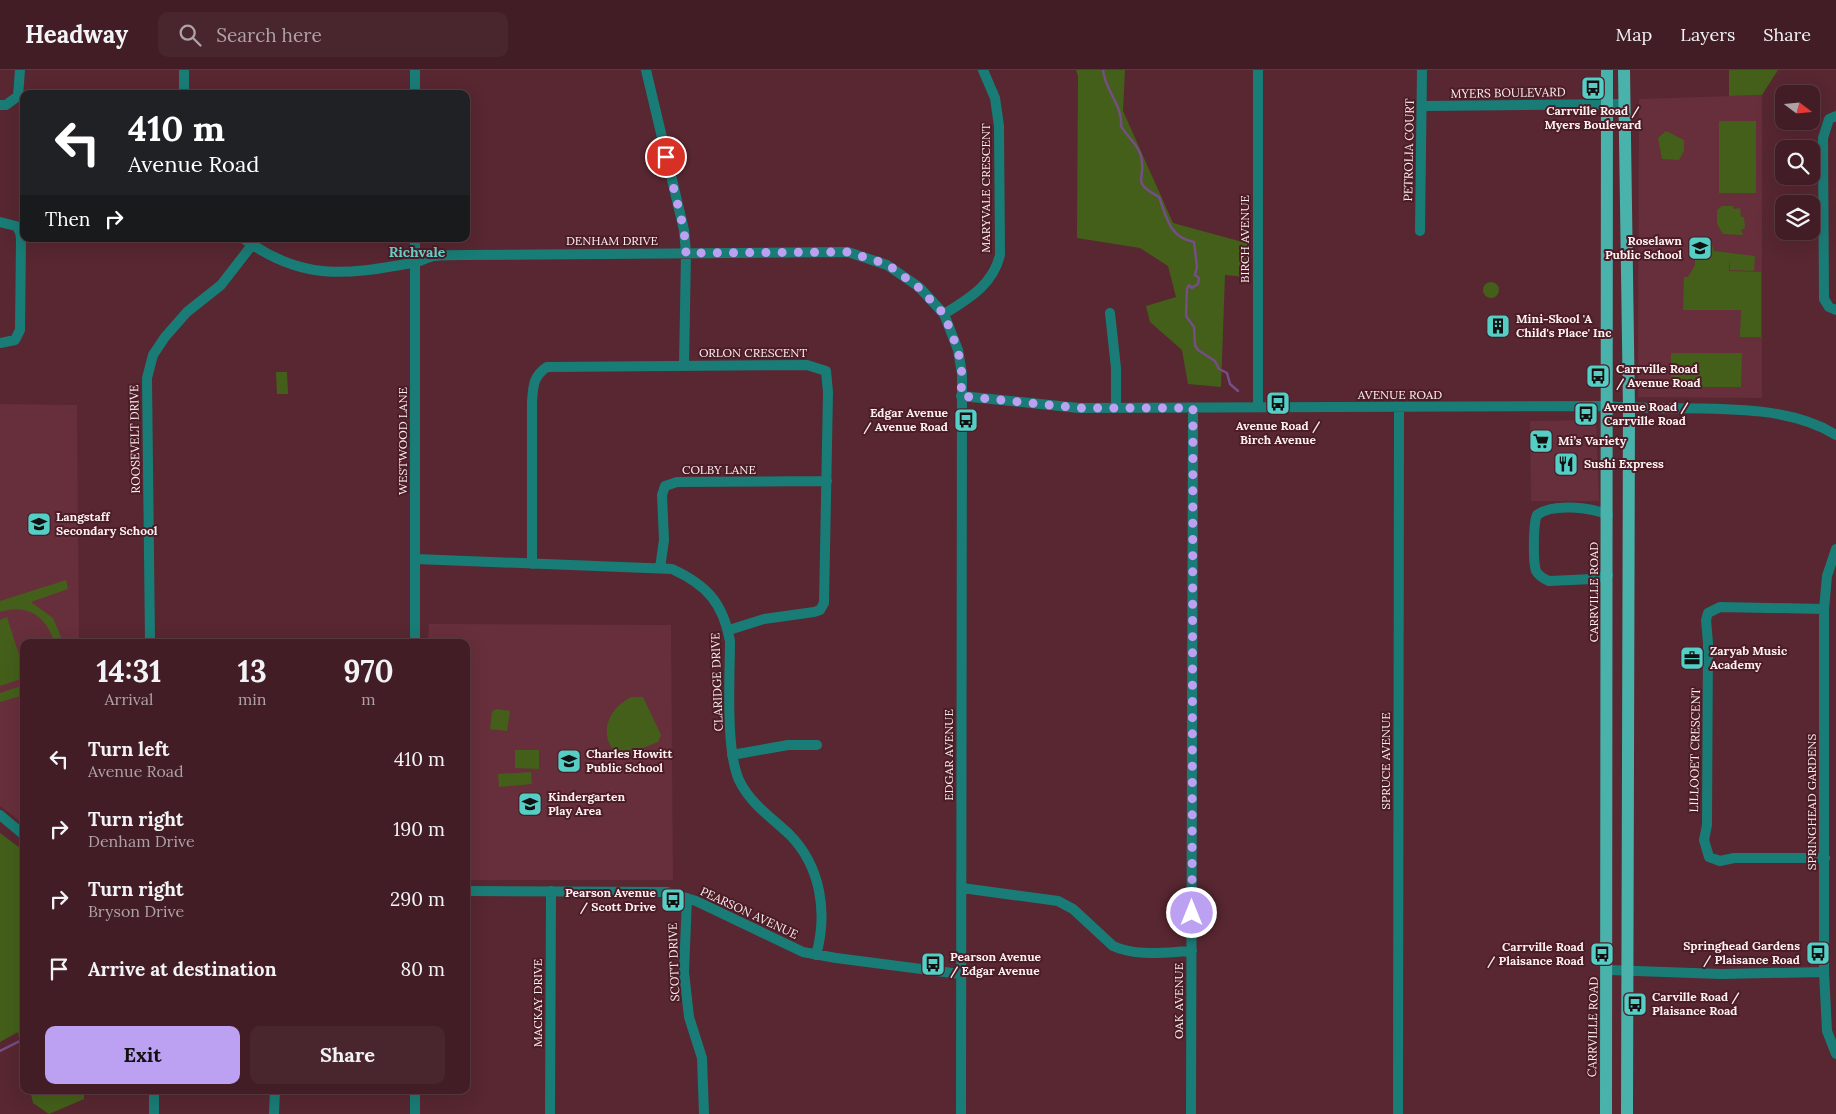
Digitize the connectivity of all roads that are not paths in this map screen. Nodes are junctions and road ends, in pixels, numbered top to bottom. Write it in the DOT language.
graph roads {
  1 [pos="20,70"];
  2 [pos="184,70"];
  3 [pos="415,70"];
  4 [pos="646,70"];
  5 [pos="983,70"];
  6 [pos="1258,70"];
  7 [pos="1422,70"];
  8 [pos="1607,70"];
  9 [pos="1624,70"];
  10 [pos="184,90"];
  11 [pos="415,90"];
  12 [pos="1607,104"];
  13 [pos="1624,104"];
  14 [pos="0,105"];
  15 [pos="1422,106"];
  16 [pos="1836,116"];
  17 [pos="0,222"];
  18 [pos="1420,231"];
  19 [pos="248,242"];
  20 [pos="415,242"];
  21 [pos="1626,249"];
  22 [pos="1608,250"];
  23 [pos="686,253"];
  24 [pos="415,263"];
  25 [pos="1836,310"];
  26 [pos="1110,313"];
  27 [pos="944,314"];
  28 [pos="0,343"];
  29 [pos="684,366"];
  30 [pos="961,396"];
  31 [pos="1607,406"];
  32 [pos="1258,407"];
  33 [pos="1116,408"];
  34 [pos="1193,408"];
  35 [pos="1399,408"];
  36 [pos="1629,408"];
  37 [pos="1836,435"];
  38 [pos="827,481"];
  39 [pos="1608,515"];
  40 [pos="1836,549"];
  41 [pos="416,559"];
  42 [pos="532,564"];
  43 [pos="660,568"];
  44 [pos="1608,575"];
  45 [pos="1824,609"];
  46 [pos="728,630"];
  47 [pos="150,639"];
  48 [pos="415,639"];
  49 [pos="1627,669"];
  50 [pos="1607,670"];
  51 [pos="817,745"];
  52 [pos="732,755"];
  53 [pos="0,815"];
  54 [pos="20,832"];
  55 [pos="1825,858"];
  56 [pos="962,888"];
  57 [pos="470,891"];
  58 [pos="551,892"];
  59 [pos="687,898"];
  60 [pos="1192,952"];
  61 [pos="816,955"];
  62 [pos="1608,970"];
  63 [pos="1627,971"];
  64 [pos="1824,972"];
  65 [pos="960,974"];
  66 [pos="1836,1054"];
  67 [pos="154,1094"];
  68 [pos="274,1094"];
  69 [pos="415,1094"];
  70 [pos="154,1114"];
  71 [pos="274,1114"];
  72 [pos="415,1114"];
  73 [pos="550,1114"];
  74 [pos="704,1114"];
  75 [pos="961,1114"];
  76 [pos="1191,1114"];
  77 [pos="1398,1114"];
  78 [pos="1606,1114"];
  79 [pos="1627,1114"];
  1 -- 14 [label="street"];
  2 -- 10 [label="street"];
  3 -- 11 [label="street"];
  4 -- 23 [label="street"];
  5 -- 27 [label="street, MARYVALE CRESCENT"];
  6 -- 32 [label="street, BIRCH AVENUE"];
  7 -- 15 [label="street, PETROLIA COURT"];
  8 -- 12 [label="main road, CARRVILLE ROAD"];
  9 -- 13 [label="main road"];
  12 -- 13 [label="street, MYERS BOULEVARD"];
  12 -- 15 [label="street, MYERS BOULEVARD"];
  12 -- 22 [label="main road, CARRVILLE ROAD"];
  13 -- 21 [label="main road"];
  15 -- 18 [label="street, PETROLIA COURT"];
  16 -- 25 [label="street"];
  17 -- 28 [label="street"];
  19 -- 24 [label="street, DENHAM DRIVE"];
  19 -- 47 [label="street, ROOSEVELT DRIVE"];
  20 -- 24 [label="street, WESTWOOD LANE"];
  21 -- 22 [label="main road"];
  21 -- 36 [label="main road"];
  22 -- 31 [label="main road, CARRVILLE ROAD"];
  23 -- 24 [label="street, DENHAM DRIVE"];
  23 -- 27 [label="street, DENHAM DRIVE"];
  23 -- 29 [label="street"];
  24 -- 41 [label="street, WESTWOOD LANE"];
  26 -- 33 [label="street"];
  27 -- 30 [label="street, DENHAM DRIVE"];
  29 -- 38 [label="street, ORLON CRESCENT"];
  29 -- 42 [label="street, ORLON CRESCENT"];
  30 -- 33 [label="street, AVENUE ROAD"];
  30 -- 56 [label="street, EDGAR AVENUE"];
  31 -- 35 [label="street, AVENUE ROAD"];
  31 -- 36 [label="street, AVENUE ROAD"];
  31 -- 39 [label="main road, CARRVILLE ROAD"];
  32 -- 34 [label="street, AVENUE ROAD"];
  32 -- 35 [label="street, AVENUE ROAD"];
  33 -- 34 [label="street, AVENUE ROAD"];
  34 -- 60 [label="street, OAK AVENUE"];
  35 -- 77 [label="street, SPRUCE AVENUE"];
  36 -- 37 [label="street, AVENUE ROAD"];
  36 -- 49 [label="main road"];
  38 -- 43 [label="street, COLBY LANE"];
  38 -- 46 [label="street, ORLON CRESCENT"];
  39 -- 44 [label="main road, CARRVILLE ROAD"];
  39 -- 44 [label="street"];
  40 -- 45 [label="street, SPRINGHEAD GARDENS"];
  41 -- 42 [label="street, CLARIDGE DRIVE"];
  41 -- 48 [label="street, WESTWOOD LANE"];
  42 -- 43 [label="street, CLARIDGE DRIVE"];
  43 -- 46 [label="street, CLARIDGE DRIVE"];
  44 -- 50 [label="main road, CARRVILLE ROAD"];
  45 -- 55 [label="street, SPRINGHEAD GARDENS"];
  45 -- 55 [label="street, LILLOOET CRESCENT"];
  46 -- 52 [label="street, CLARIDGE DRIVE"];
  49 -- 50 [label="main road"];
  49 -- 63 [label="main road"];
  50 -- 62 [label="main road, CARRVILLE ROAD"];
  51 -- 52 [label="street"];
  52 -- 61 [label="street, CLARIDGE DRIVE"];
  53 -- 54 [label="street"];
  55 -- 64 [label="street, SPRINGHEAD GARDENS"];
  56 -- 60 [label="street"];
  56 -- 65 [label="street, EDGAR AVENUE"];
  57 -- 58 [label="street, PEARSON AVENUE"];
  58 -- 59 [label="street, PEARSON AVENUE"];
  58 -- 73 [label="street, MACKAY DRIVE"];
  59 -- 61 [label="street, PEARSON AVENUE"];
  59 -- 74 [label="street, SCOTT DRIVE"];
  60 -- 76 [label="street, OAK AVENUE"];
  61 -- 65 [label="street, PEARSON AVENUE"];
  62 -- 63 [label="street"];
  62 -- 78 [label="main road, CARRVILLE ROAD"];
  63 -- 64 [label="street"];
  63 -- 79 [label="main road"];
  64 -- 66 [label="street, SPRINGHEAD GARDENS"];
  65 -- 75 [label="street, EDGAR AVENUE"];
  67 -- 70 [label="street"];
  68 -- 71 [label="street"];
  69 -- 72 [label="street"];
}
